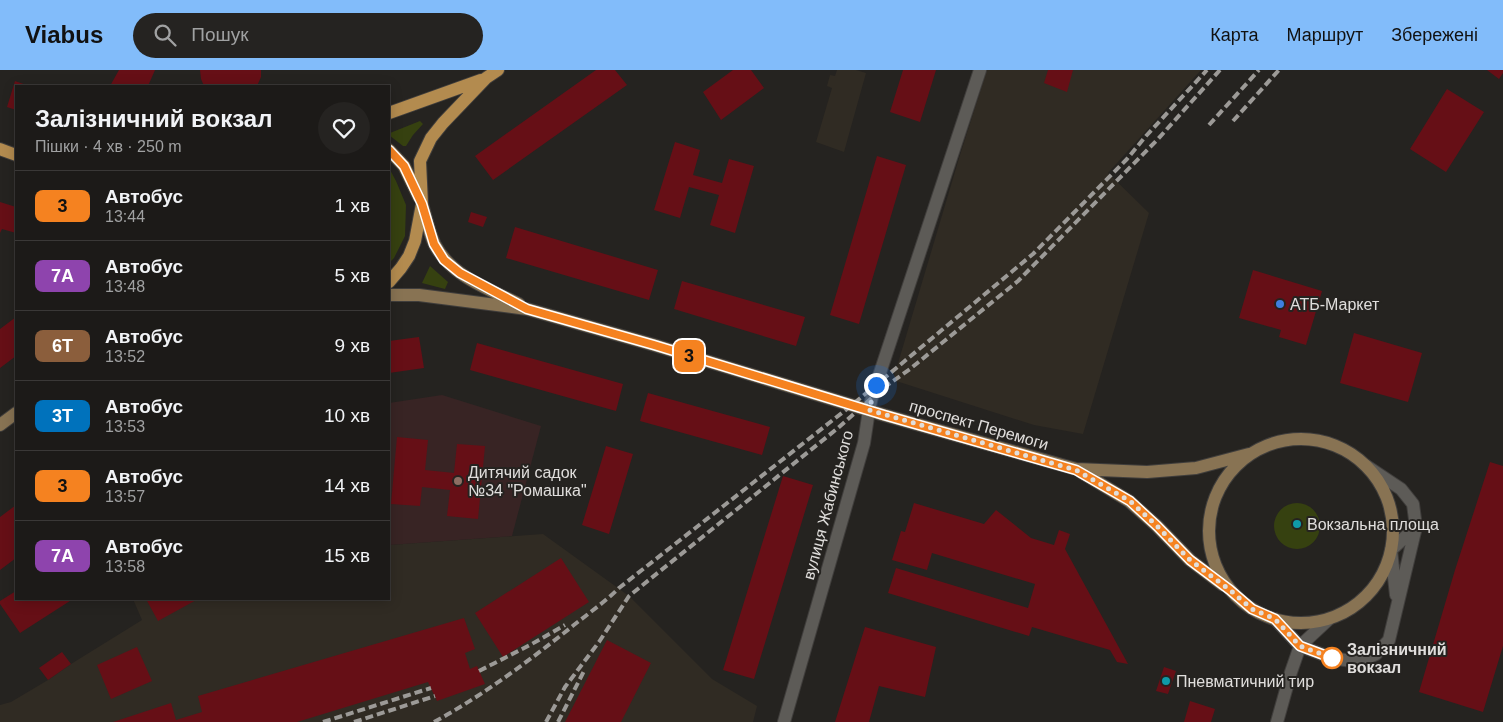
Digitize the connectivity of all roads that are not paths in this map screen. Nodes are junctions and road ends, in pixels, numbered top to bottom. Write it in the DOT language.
graph roads {
  1 [pos="498,70"];
  2 [pos="980,70"];
  3 [pos="486,78"];
  4 [pos="390,113"];
  5 [pos="0,149"];
  6 [pos="390,151"];
  7 [pos="15,155"];
  8 [pos="422,204"];
  9 [pos="390,281"];
  10 [pos="390,295"];
  11 [pos="527,309"];
  12 [pos="869,410"];
  13 [pos="15,414"];
  14 [pos="0,424"];
  15 [pos="1249,454"];
  16 [pos="1365,466"];
  17 [pos="1076,470"];
  18 [pos="1416,527"];
  19 [pos="1391,550"];
  20 [pos="1230,590"];
  21 [pos="1275,619"];
  22 [pos="1329,619"];
  23 [pos="1393,625"];
  24 [pos="1300,646"];
  25 [pos="784,722"];
  26 [pos="1277,722"];
  1 -- 3 [label="main road"];
  2 -- 12 [label="street, вулиця Жабинського"];
  3 -- 4 [label="main road"];
  3 -- 8 [label="main road"];
  5 -- 7 [label="main road"];
  6 -- 8 [label="main road"];
  8 -- 9 [label="main road"];
  8 -- 11 [label="main road, проспект Перемоги"];
  10 -- 11 [label="main road, проспект Перемоги"];
  11 -- 12 [label="main road, проспект Перемоги"];
  12 -- 17 [label="main road, проспект Перемоги"];
  12 -- 25 [label="street, вулиця Жабинського"];
  13 -- 14 [label="main road"];
  15 -- 16 [label="main road"];
  15 -- 17 [label="main road, проспект Перемоги"];
  15 -- 20 [label="main road"];
  16 -- 18 [label="street"];
  16 -- 19 [label="main road"];
  17 -- 20 [label="main road, проспект Перемоги"];
  18 -- 19 [label="street"];
  18 -- 23 [label="street"];
  19 -- 22 [label="main road"];
  19 -- 23 [label="street"];
  20 -- 21 [label="main road"];
  21 -- 22 [label="main road"];
  21 -- 24 [label="street"];
  22 -- 24 [label="street"];
  23 -- 24 [label="street"];
  24 -- 26 [label="street"];
}
